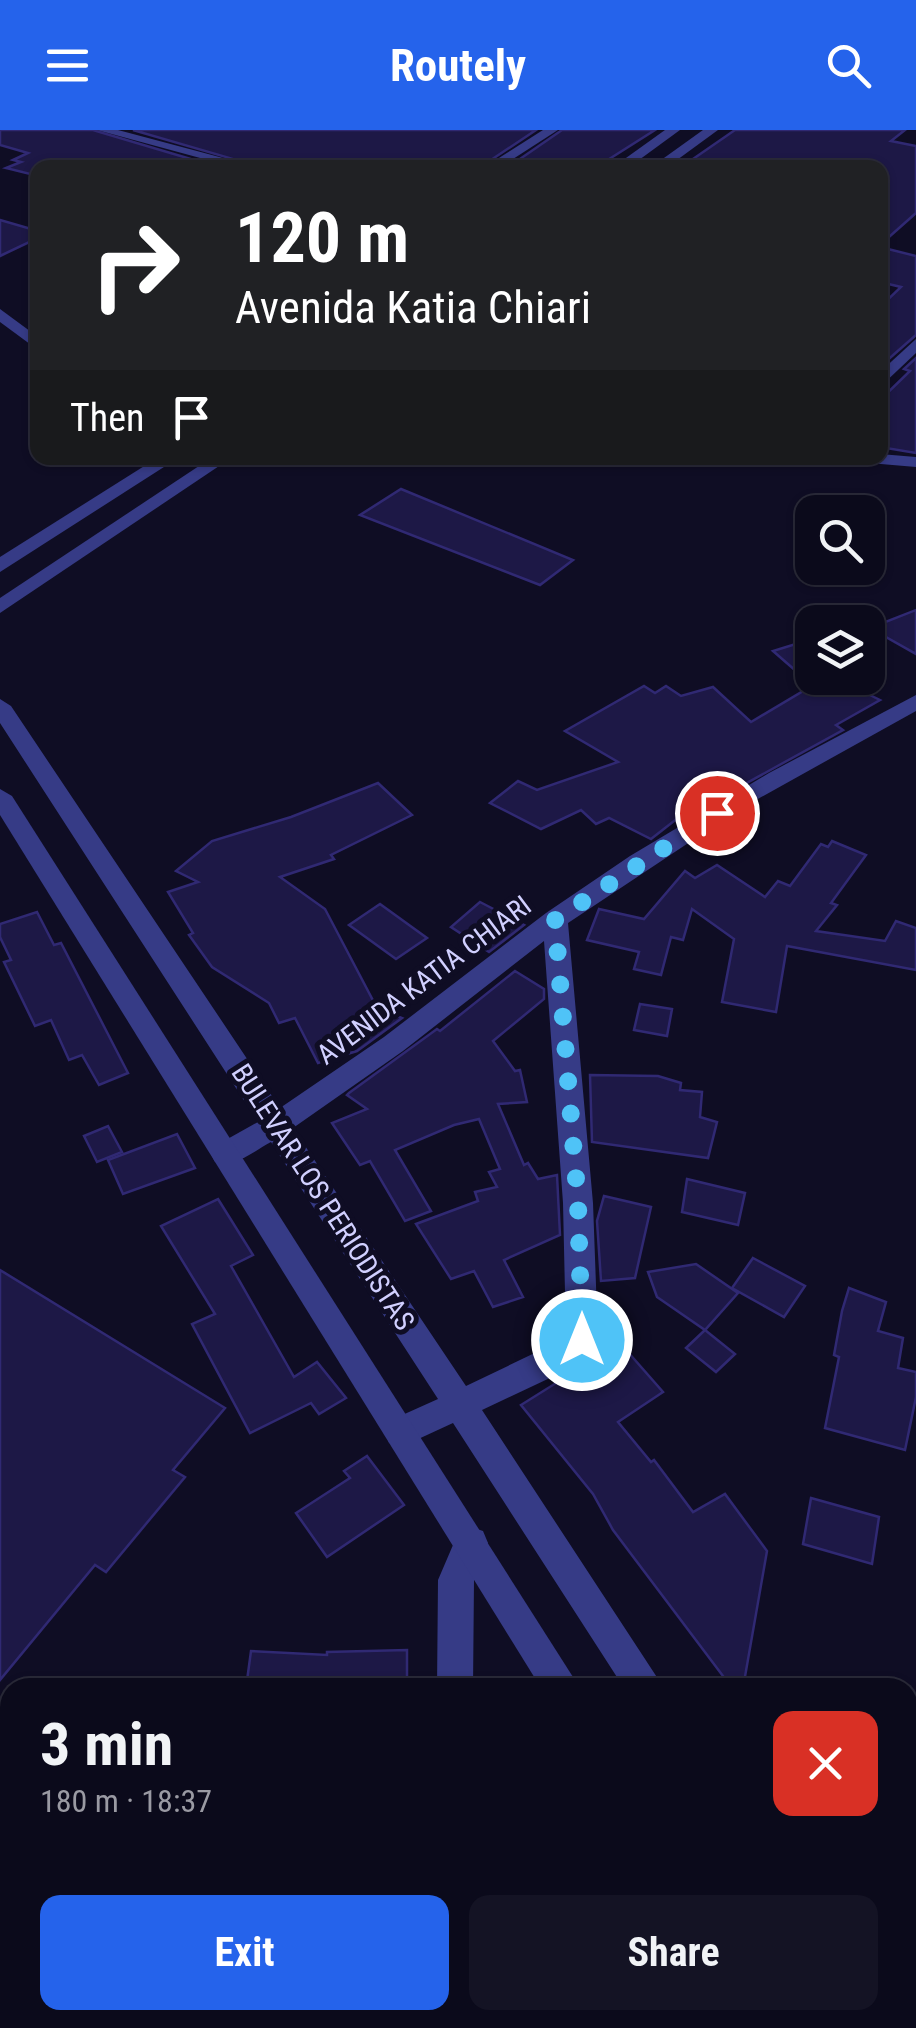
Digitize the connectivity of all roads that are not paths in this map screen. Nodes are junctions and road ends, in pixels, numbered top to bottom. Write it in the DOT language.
graph roads {
  1 [pos="103,130"];
  2 [pos="552,130"];
  3 [pos="674,130"];
  4 [pos="712,130"];
  5 [pos="223,160"];
  6 [pos="501,160"];
  7 [pos="630,160"];
  8 [pos="668,160"];
  9 [pos="0,314"];
  10 [pos="30,339"];
  11 [pos="916,344"];
  12 [pos="888,374"];
  13 [pos="888,460"];
  14 [pos="916,462"];
  15 [pos="158,465"];
  16 [pos="212,465"];
  17 [pos="136,480"];
  18 [pos="168,494"];
  19 [pos="0,566"];
  20 [pos="0,606"];
  21 [pos="916,702"];
  22 [pos="0,706"];
  23 [pos="0,796"];
  24 [pos="555,920"];
  25 [pos="277,1126"];
  26 [pos="225,1154"];
  27 [pos="460,1405"];
  28 [pos="401,1432"];
  29 [pos="471,1543"];
  30 [pos="455,1678"];
  31 [pos="556,1678"];
  32 [pos="639,1678"];
  1 -- 5 [label="street"];
  2 -- 6 [label="street"];
  3 -- 7 [label="street"];
  4 -- 8 [label="street"];
  9 -- 10 [label="street"];
  11 -- 12 [label="street"];
  13 -- 14 [label="street"];
  15 -- 17 [label="street"];
  16 -- 18 [label="street"];
  17 -- 18 [label="street"];
  17 -- 19 [label="street"];
  18 -- 20 [label="street"];
  21 -- 24 [label="street, AVENIDA KATIA CHIARI"];
  22 -- 25 [label="street, BULEVAR LOS PERIODISTAS"];
  23 -- 26 [label="street, BULEVAR LOS PERIODISTAS"];
  24 -- 25 [label="street, AVENIDA KATIA CHIARI"];
  24 -- 27 [label="street"];
  25 -- 26 [label="street, AVENIDA KATIA CHIARI"];
  25 -- 27 [label="street, BULEVAR LOS PERIODISTAS"];
  26 -- 28 [label="street, BULEVAR LOS PERIODISTAS"];
  27 -- 28 [label="street"];
  27 -- 32 [label="street, BULEVAR LOS PERIODISTAS"];
  28 -- 29 [label="street, BULEVAR LOS PERIODISTAS"];
  29 -- 30 [label="street"];
  29 -- 31 [label="street, BULEVAR LOS PERIODISTAS"];
}
